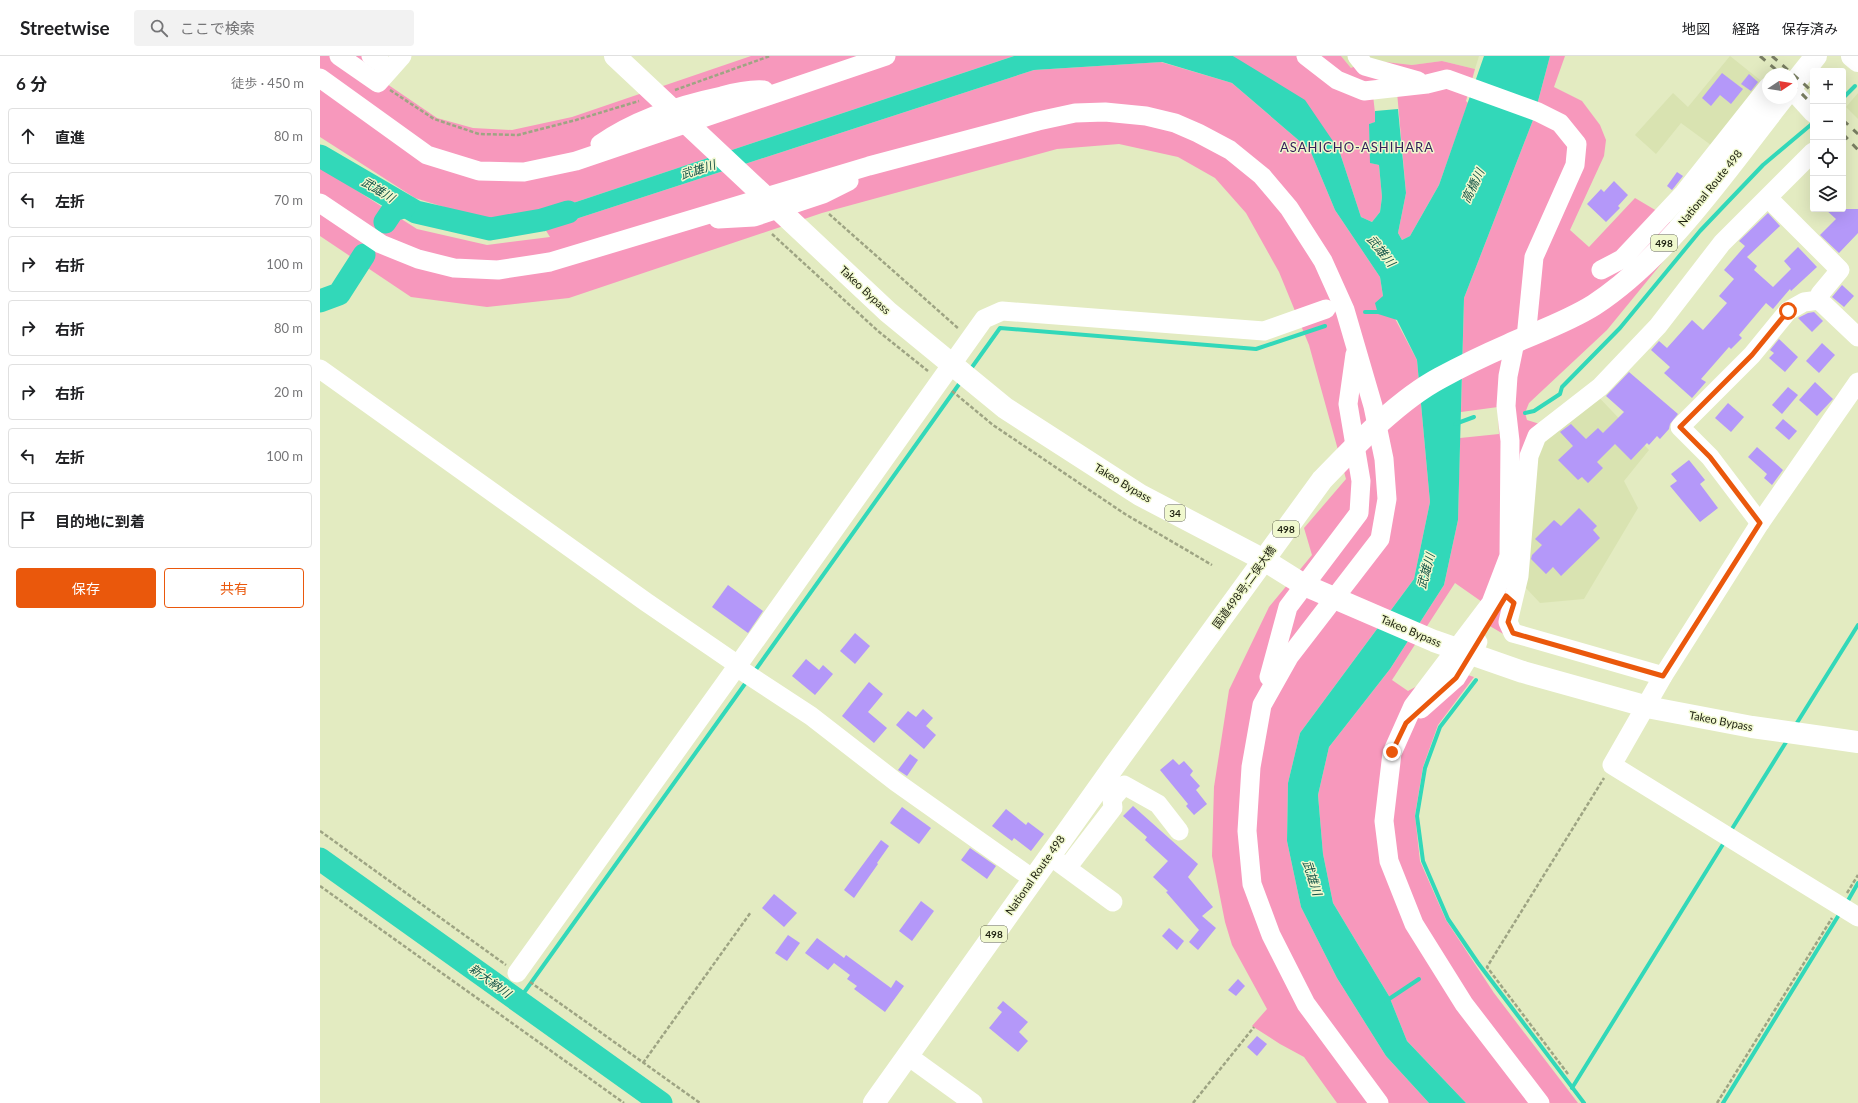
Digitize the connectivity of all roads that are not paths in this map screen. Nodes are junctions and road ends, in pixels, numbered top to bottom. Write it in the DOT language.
graph roads {
  1 [pos="338,56"];
  2 [pos="371,56"];
  3 [pos="614,56"];
  4 [pos="886,56"];
  5 [pos="1306,56"];
  6 [pos="1357,56"];
  7 [pos="1816,56"];
  8 [pos="1852,56"];
  9 [pos="1858,61"];
  10 [pos="390,69"];
  11 [pos="320,78"];
  12 [pos="1798,78"];
  13 [pos="1427,84"];
  14 [pos="1798,96"];
  15 [pos="1762,98"];
  16 [pos="1776,104"];
  17 [pos="1810,109"];
  18 [pos="1742,134"];
  19 [pos="1810,155"];
  20 [pos="1768,198"];
  21 [pos="320,204"];
  22 [pos="1601,270"];
  23 [pos="1819,300"];
  24 [pos="1326,309"];
  25 [pos="1858,337"];
  26 [pos="1516,342"];
  27 [pos="1356,349"];
  28 [pos="320,369"];
  29 [pos="1858,382"];
  30 [pos="1760,523"];
  31 [pos="1510,556"];
  32 [pos="1264,560"];
  33 [pos="1510,599"];
  34 [pos="747,673"];
  35 [pos="1663,676"];
  36 [pos="1262,705"];
  37 [pos="1406,723"];
  38 [pos="1858,742"];
  39 [pos="1114,766"];
  40 [pos="1179,831"];
  41 [pos="1049,856"];
  42 [pos="1067,868"];
  43 [pos="1033,879"];
  44 [pos="1113,902"];
  45 [pos="1848,911"];
  46 [pos="517,973"];
  47 [pos="908,1056"];
  48 [pos="874,1103"];
  49 [pos="973,1103"];
  50 [pos="1379,1103"];
  51 [pos="1540,1103"];
  1 -- 10 [label="street"];
  2 -- 10 [label="street"];
  3 -- 32 [label="highway, Takeo Bypass / 34"];
  4 -- 11 [label="street"];
  5 -- 13 [label="street"];
  6 -- 13 [label="street"];
  7 -- 12 [label="highway"];
  8 -- 9 [label="highway"];
  13 -- 26 [label="street"];
  14 -- 17 [label="street"];
  15 -- 18 [label="street"];
  16 -- 18 [label="highway, National Route 498 / 498"];
  18 -- 22 [label="street"];
  18 -- 26 [label="highway, National Route 498 / 498"];
  19 -- 20 [label="street"];
  20 -- 23 [label="street"];
  20 -- 33 [label="street"];
  21 -- 27 [label="street"];
  23 -- 25 [label="street"];
  23 -- 30 [label="street"];
  24 -- 34 [label="street"];
  26 -- 31 [label="street"];
  26 -- 32 [label="highway, 国道498号;二俣大橋 / 498"];
  27 -- 36 [label="street"];
  27 -- 36 [label="street"];
  28 -- 34 [label="street"];
  29 -- 30 [label="street"];
  30 -- 35 [label="street"];
  31 -- 33 [label="street"];
  31 -- 37 [label="street"];
  32 -- 38 [label="highway, Takeo Bypass / 34"];
  32 -- 39 [label="highway, 国道498号;二俣大橋 / 498"];
  33 -- 35 [label="street"];
  33 -- 37 [label="street"];
  34 -- 43 [label="street"];
  34 -- 46 [label="street"];
  35 -- 45 [label="street"];
  36 -- 50 [label="street"];
  37 -- 51 [label="street"];
  39 -- 41 [label="highway, National Route 498 / 498"];
  40 -- 42 [label="street"];
  41 -- 42 [label="street"];
  41 -- 43 [label="highway, National Route 498 / 498"];
  42 -- 44 [label="street"];
  43 -- 47 [label="highway, National Route 498 / 498"];
  47 -- 48 [label="highway, National Route 498 / 498"];
  47 -- 49 [label="street"];
}
